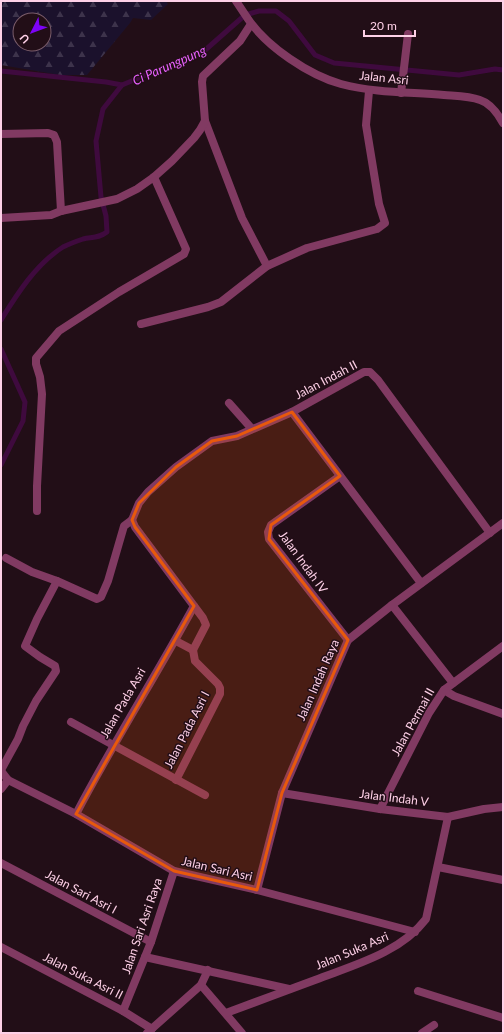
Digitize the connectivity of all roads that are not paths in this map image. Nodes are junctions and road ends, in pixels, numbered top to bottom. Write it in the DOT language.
graph roads {
  1 [pos="238,4"];
  2 [pos="249,22"];
  3 [pos="408,34"];
  4 [pos="369,91"];
  5 [pos="401,92"];
  6 [pos="205,121"];
  7 [pos="503,123"];
  8 [pos="1,134"];
  9 [pos="154,177"];
  10 [pos="61,211"];
  11 [pos="1,218"];
  12 [pos="267,266"];
  13 [pos="141,324"];
  14 [pos="229,403"];
  15 [pos="292,412"];
  16 [pos="252,429"];
  17 [pos="340,476"];
  18 [pos="36,511"];
  19 [pos="132,520"];
  20 [pos="503,523"];
  21 [pos="490,532"];
  22 [pos="6,558"];
  23 [pos="57,581"];
  24 [pos="421,583"];
  25 [pos="392,605"];
  26 [pos="194,606"];
  27 [pos="348,640"];
  28 [pos="176,641"];
  29 [pos="503,646"];
  30 [pos="193,650"];
  31 [pos="453,683"];
  32 [pos="444,690"];
  33 [pos="503,714"];
  34 [pos="71,722"];
  35 [pos="113,746"];
  36 [pos="1,770"];
  37 [pos="176,780"];
  38 [pos="3,784"];
  39 [pos="282,793"];
  40 [pos="205,795"];
  41 [pos="503,807"];
  42 [pos="380,809"];
  43 [pos="76,814"];
  44 [pos="448,817"];
  45 [pos="1,863"];
  46 [pos="438,867"];
  47 [pos="174,871"];
  48 [pos="503,880"];
  49 [pos="257,890"];
  50 [pos="415,932"];
  51 [pos="151,942"];
  52 [pos="1,948"];
  53 [pos="145,957"];
  54 [pos="208,970"];
  55 [pos="201,985"];
  56 [pos="290,989"];
  57 [pos="418,991"];
  58 [pos="124,1011"];
  59 [pos="226,1013"];
  60 [pos="503,1018"];
  61 [pos="434,1025"];
  62 [pos="149,1031"];
  63 [pos="242,1033"];
  64 [pos="422,1033"];
  1 -- 2 [label="street, Jalan Asri"];
  2 -- 4 [label="street, Jalan Asri"];
  2 -- 6 [label="street"];
  3 -- 5 [label="street"];
  4 -- 5 [label="street, Jalan Asri"];
  4 -- 12 [label="street"];
  5 -- 7 [label="street, Jalan Asri"];
  6 -- 9 [label="street"];
  6 -- 12 [label="street"];
  8 -- 10 [label="street"];
  9 -- 10 [label="street"];
  9 -- 18 [label="street"];
  10 -- 11 [label="street"];
  12 -- 13 [label="street"];
  14 -- 16 [label="street"];
  15 -- 16 [label="street, Jalan Indah II"];
  15 -- 17 [label="street"];
  15 -- 21 [label="street, Jalan Indah II"];
  16 -- 19 [label="street, Jalan Indah II"];
  17 -- 24 [label="street"];
  17 -- 27 [label="street, Jalan Indah IV"];
  19 -- 23 [label="street, Jalan Indah II"];
  19 -- 26 [label="street"];
  20 -- 21 [label="street, Jalan Indah Raya"];
  21 -- 24 [label="street, Jalan Indah Raya"];
  22 -- 23 [label="street"];
  23 -- 36 [label="street"];
  24 -- 25 [label="street, Jalan Indah Raya"];
  25 -- 27 [label="street, Jalan Indah Raya"];
  25 -- 31 [label="street"];
  26 -- 28 [label="street, Jalan Pada Asri"];
  26 -- 30 [label="street"];
  27 -- 39 [label="street, Jalan Indah Raya"];
  28 -- 30 [label="street"];
  28 -- 35 [label="street, Jalan Pada Asri"];
  29 -- 31 [label="street, Jalan Permai II"];
  30 -- 37 [label="street, Jalan Pada Asri I"];
  31 -- 32 [label="street, Jalan Permai II"];
  32 -- 33 [label="street"];
  32 -- 42 [label="street, Jalan Permai II"];
  34 -- 35 [label="street, Jalan Pada Asri I"];
  35 -- 37 [label="street, Jalan Pada Asri I"];
  35 -- 43 [label="street, Jalan Pada Asri"];
  36 -- 38 [label="street"];
  37 -- 40 [label="street, Jalan Pada Asri I"];
  38 -- 43 [label="street, Jalan Sari Asri"];
  39 -- 42 [label="street, Jalan Indah V"];
  39 -- 49 [label="street, Jalan Indah Raya"];
  41 -- 44 [label="street, Jalan Indah V"];
  42 -- 44 [label="street, Jalan Indah V"];
  43 -- 47 [label="street, Jalan Sari Asri"];
  44 -- 46 [label="street, Jalan Suka Asri"];
  45 -- 51 [label="street, Jalan Sari Asri I"];
  46 -- 48 [label="street"];
  46 -- 50 [label="street, Jalan Suka Asri"];
  47 -- 49 [label="street, Jalan Sari Asri"];
  47 -- 51 [label="street, Jalan Sari Asri Raya"];
  49 -- 50 [label="street, Jalan Sari Asri"];
  50 -- 56 [label="street, Jalan Suka Asri"];
  51 -- 53 [label="street, Jalan Sari Asri Raya"];
  52 -- 58 [label="street, Jalan Suka Asri II"];
  53 -- 54 [label="street"];
  53 -- 58 [label="street, Jalan Sari Asri Raya"];
  54 -- 55 [label="street"];
  54 -- 56 [label="street"];
  55 -- 59 [label="street"];
  55 -- 62 [label="street"];
  56 -- 59 [label="street, Jalan Suka Asri"];
  57 -- 60 [label="street"];
  58 -- 62 [label="street, Jalan Suka Asri II"];
  59 -- 63 [label="street"];
  61 -- 64 [label="street"];
}
